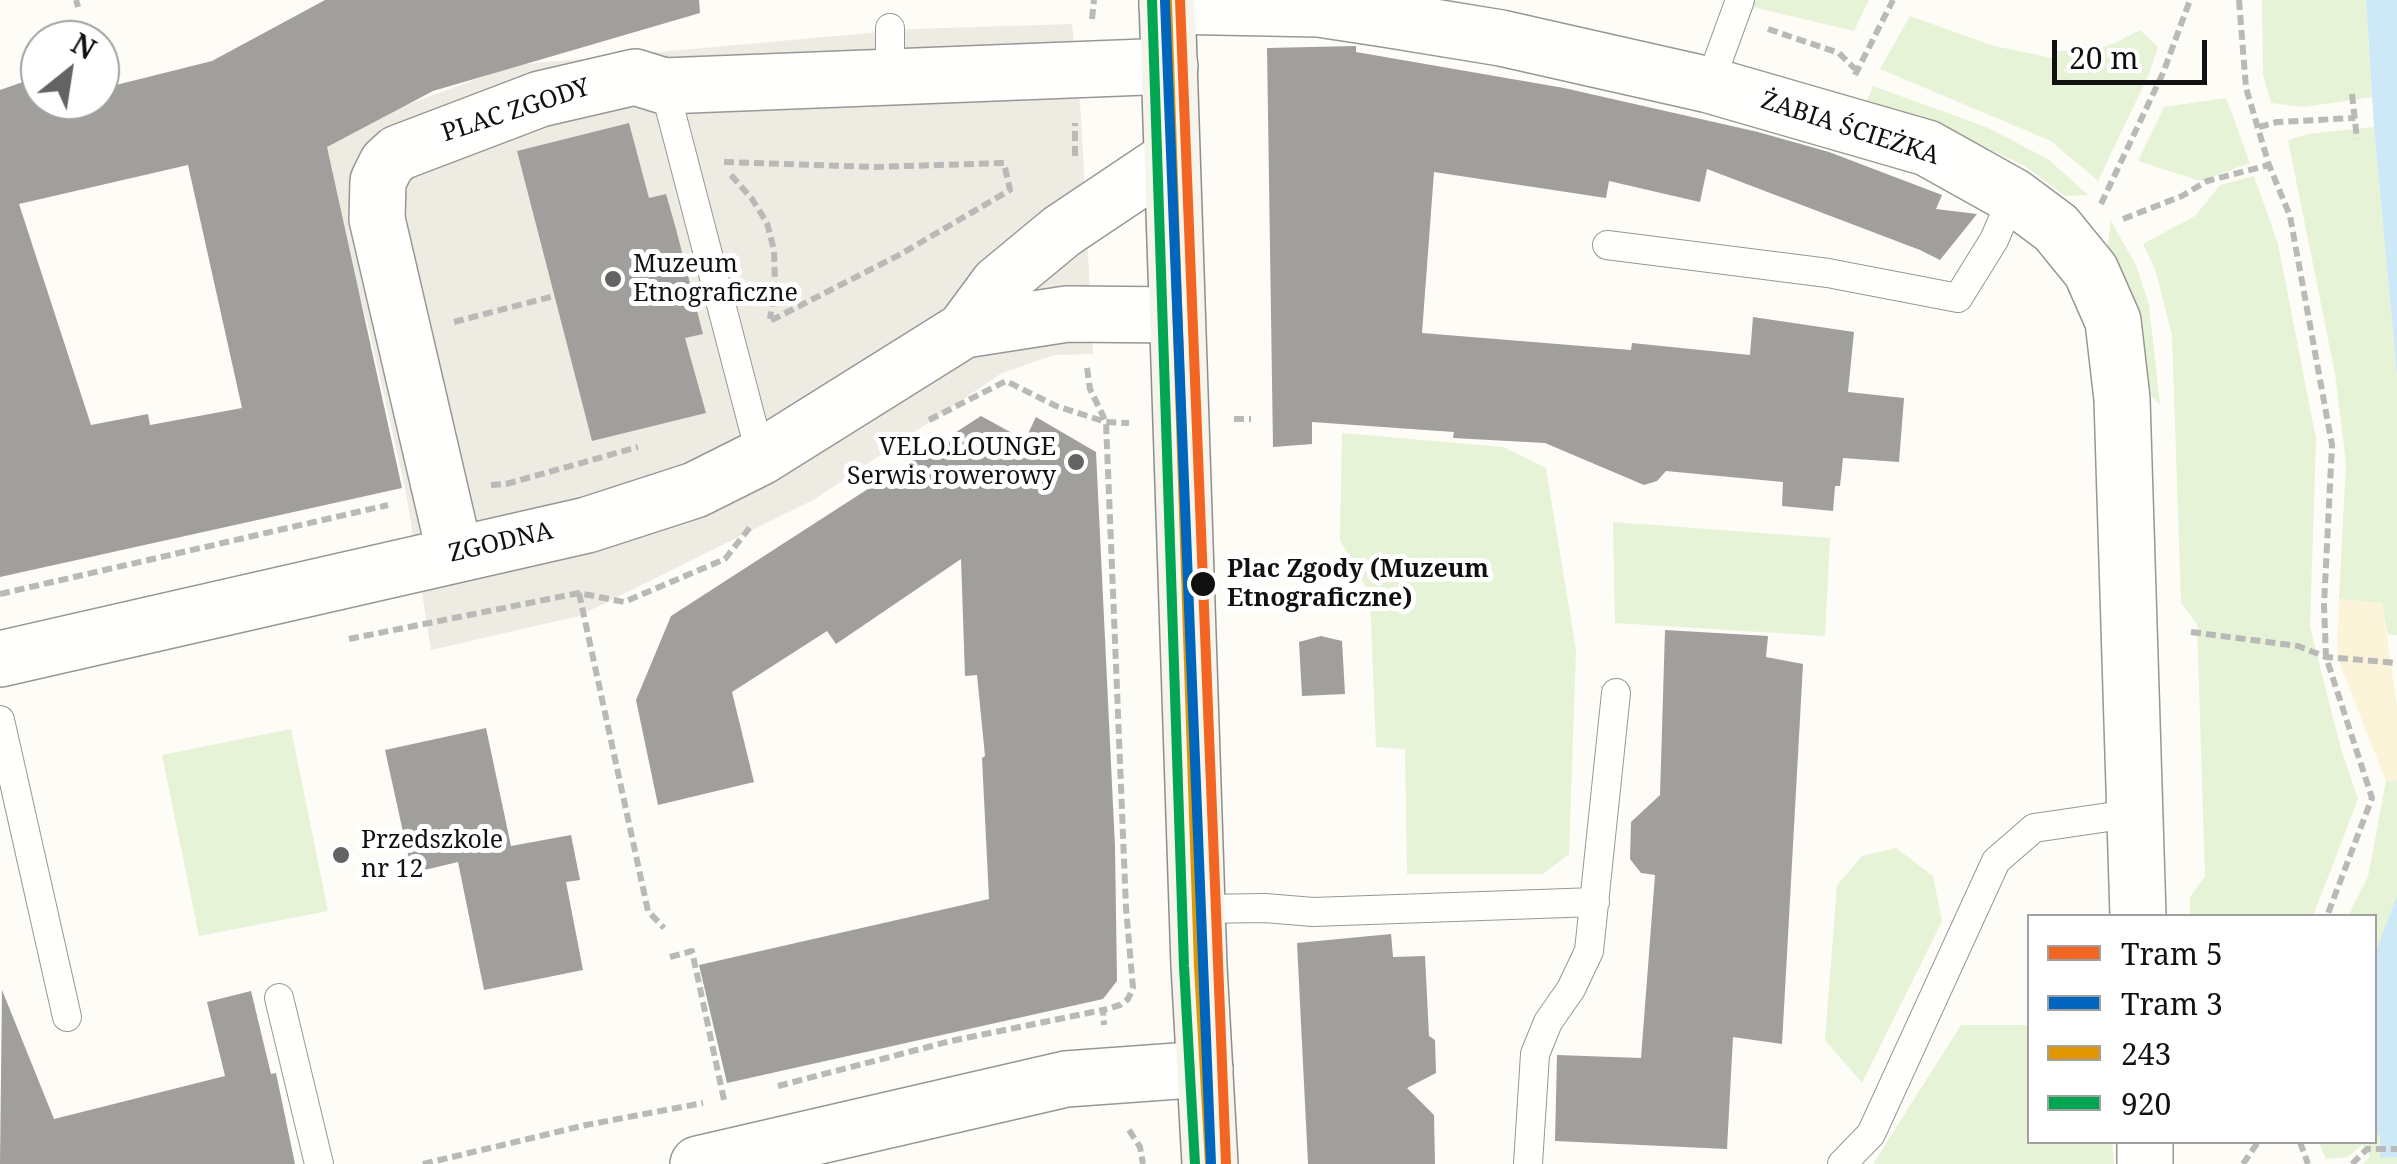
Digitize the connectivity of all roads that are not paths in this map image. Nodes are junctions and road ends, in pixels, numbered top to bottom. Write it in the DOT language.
graph roads {
  1 [pos="1167,3"];
  2 [pos="1737,8"];
  3 [pos="1170,66"];
  4 [pos="1709,85"];
  5 [pos="664,86"];
  6 [pos="1172,158"];
  7 [pos="2014,196"];
  8 [pos="1606,245"];
  9 [pos="1176,315"];
  10 [pos="964,330"];
  11 [pos="761,457"];
  12 [pos="455,554"];
  13 [pos="0,659"];
  14 [pos="1616,693"];
  15 [pos="0,720"];
  16 [pos="2136,813"];
  17 [pos="1595,902"];
  18 [pos="1198,909"];
  19 [pos="2138,914"];
  20 [pos="279,998"];
  21 [pos="67,1017"];
  22 [pos="1205,1069"];
  23 [pos="319,1164"];
  24 [pos="698,1164"];
  25 [pos="1210,1164"];
  26 [pos="1528,1164"];
  27 [pos="1842,1164"];
  1 -- 3 [label="main road"];
  1 -- 4 [label="street, ŻABIA ŚCIEŻKA"];
  2 -- 4 [label="lane"];
  3 -- 5 [label="street, PLAC ZGODY"];
  3 -- 6 [label="main road"];
  4 -- 7 [label="street, ŻABIA ŚCIEŻKA"];
  5 -- 11 [label="lane"];
  5 -- 12 [label="street, PLAC ZGODY"];
  6 -- 9 [label="main road"];
  6 -- 10 [label="street, ZGODNA"];
  7 -- 8 [label="lane"];
  7 -- 16 [label="street, ŻABIA ŚCIEŻKA"];
  9 -- 10 [label="street, ZGODNA"];
  9 -- 18 [label="main road"];
  10 -- 11 [label="street, ZGODNA"];
  11 -- 12 [label="street, ZGODNA"];
  12 -- 13 [label="street, ZGODNA"];
  14 -- 17 [label="lane"];
  15 -- 21 [label="lane"];
  16 -- 19 [label="street, ŻABIA ŚCIEŻKA"];
  16 -- 27 [label="lane"];
  17 -- 18 [label="lane"];
  17 -- 26 [label="lane"];
  18 -- 22 [label="main road"];
  20 -- 23 [label="lane"];
  22 -- 24 [label="street"];
  22 -- 25 [label="main road"];
}
